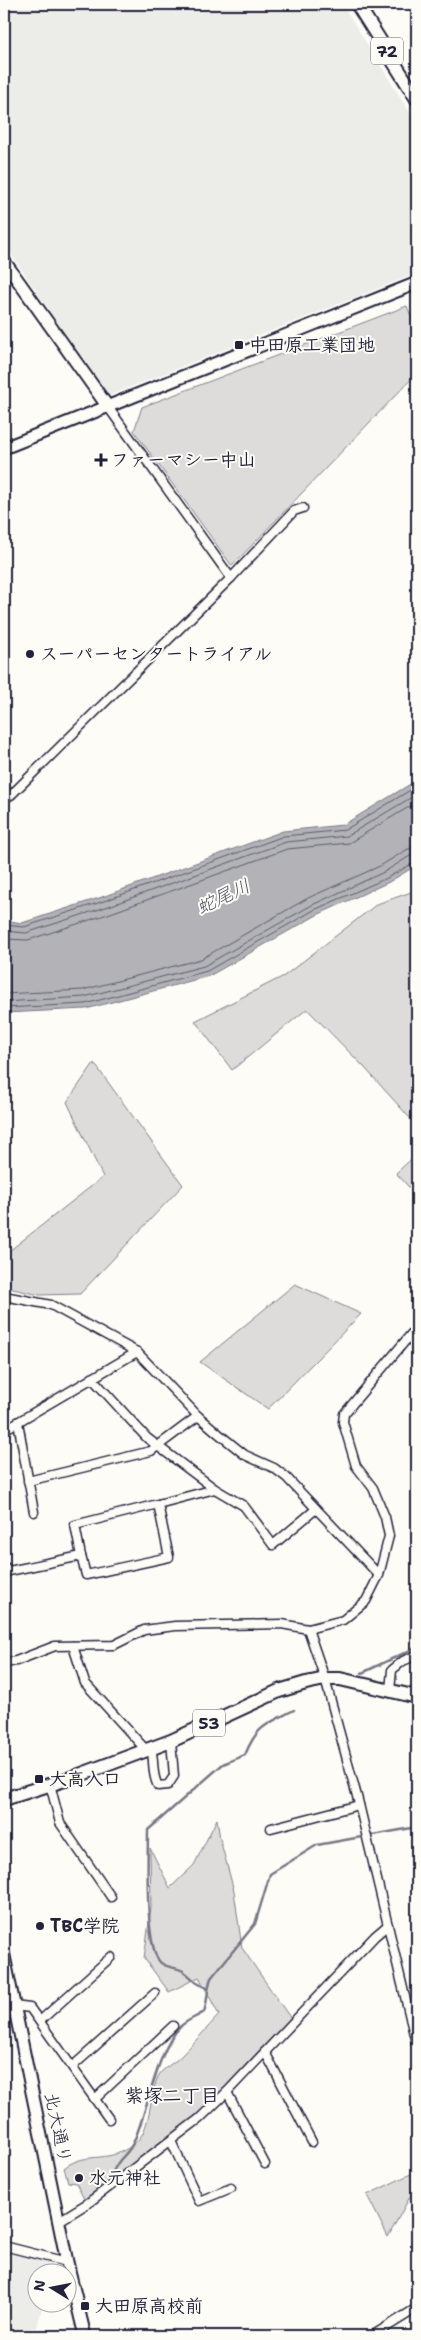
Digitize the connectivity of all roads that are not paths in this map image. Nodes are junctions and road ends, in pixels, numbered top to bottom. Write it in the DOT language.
graph roads {
  1 [pos="358,5"];
  2 [pos="417,99"];
  3 [pos="4,261"];
  4 [pos="417,283"];
  5 [pos="108,406"];
  6 [pos="4,448"];
  7 [pos="304,508"];
  8 [pos="231,578"];
  9 [pos="4,799"];
  10 [pos="4,1296"];
  11 [pos="417,1327"];
  12 [pos="137,1352"];
  13 [pos="92,1378"];
  14 [pos="198,1416"];
  15 [pos="18,1422"];
  16 [pos="4,1430"];
  17 [pos="158,1447"];
  18 [pos="28,1481"];
  19 [pos="215,1488"];
  20 [pos="158,1504"];
  21 [pos="316,1509"];
  22 [pos="34,1512"];
  23 [pos="81,1556"];
  24 [pos="4,1566"];
  25 [pos="379,1575"];
  26 [pos="308,1629"];
  27 [pos="73,1646"];
  28 [pos="417,1655"];
  29 [pos="4,1663"];
  30 [pos="325,1679"];
  31 [pos="390,1690"];
  32 [pos="417,1697"];
  33 [pos="171,1741"];
  34 [pos="148,1749"];
  35 [pos="50,1784"];
  36 [pos="4,1799"];
  37 [pos="359,1805"];
  38 [pos="270,1828"];
  39 [pos="111,1897"];
  40 [pos="388,1925"];
  41 [pos="4,1956"];
  42 [pos="111,1957"];
  43 [pos="6,1980"];
  44 [pos="155,1994"];
  45 [pos="14,2006"];
  46 [pos="40,2021"];
  47 [pos="173,2026"];
  48 [pos="417,2046"];
  49 [pos="265,2052"];
  50 [pos="73,2066"];
  51 [pos="227,2092"];
  52 [pos="95,2099"];
  53 [pos="109,2119"];
  54 [pos="171,2141"];
  55 [pos="312,2142"];
  56 [pos="265,2164"];
  57 [pos="231,2188"];
  58 [pos="60,2221"];
  59 [pos="4,2246"];
  60 [pos="67,2262"];
  61 [pos="78,2307"];
  62 [pos="417,2308"];
  63 [pos="85,2336"];
  64 [pos="372,2336"];
  1 -- 2 [label="main road, 72"];
  3 -- 5 [label="street"];
  4 -- 5 [label="street"];
  5 -- 6 [label="street"];
  5 -- 8 [label="street"];
  7 -- 8 [label="street"];
  8 -- 9 [label="street"];
  10 -- 12 [label="street"];
  11 -- 25 [label="street"];
  12 -- 13 [label="street"];
  12 -- 14 [label="street"];
  13 -- 15 [label="street"];
  13 -- 17 [label="street"];
  14 -- 17 [label="street"];
  14 -- 21 [label="street"];
  15 -- 16 [label="street"];
  15 -- 18 [label="street"];
  17 -- 18 [label="street"];
  17 -- 19 [label="street"];
  18 -- 22 [label="street"];
  19 -- 20 [label="street"];
  19 -- 21 [label="street"];
  20 -- 23 [label="street"];
  20 -- 23 [label="street"];
  21 -- 25 [label="street"];
  23 -- 24 [label="street"];
  25 -- 26 [label="street"];
  26 -- 27 [label="street"];
  26 -- 30 [label="street"];
  27 -- 29 [label="street"];
  27 -- 34 [label="street"];
  28 -- 31 [label="street"];
  30 -- 31 [label="main road, 53"];
  30 -- 33 [label="main road, 53"];
  30 -- 37 [label="street"];
  31 -- 32 [label="main road, 53"];
  33 -- 34 [label="main road, 53"];
  33 -- 34 [label="street"];
  34 -- 35 [label="main road, 53"];
  35 -- 36 [label="main road, 53"];
  35 -- 39 [label="street"];
  37 -- 38 [label="street"];
  37 -- 40 [label="street"];
  40 -- 48 [label="street"];
  40 -- 49 [label="street"];
  41 -- 43 [label="street, 北大通り"];
  42 -- 46 [label="street"];
  43 -- 45 [label="street, 北大通り"];
  44 -- 50 [label="street"];
  45 -- 46 [label="street"];
  45 -- 58 [label="street, 北大通り"];
  46 -- 50 [label="street"];
  47 -- 52 [label="street"];
  49 -- 51 [label="street"];
  49 -- 55 [label="street"];
  50 -- 52 [label="street"];
  51 -- 54 [label="street"];
  51 -- 56 [label="street"];
  52 -- 53 [label="street"];
  54 -- 57 [label="street"];
  54 -- 58 [label="street"];
  58 -- 60 [label="street, 北大通り"];
  59 -- 60 [label="street"];
  61 -- 63 [label="street, 北大通り"];
  62 -- 64 [label="street"];
}
